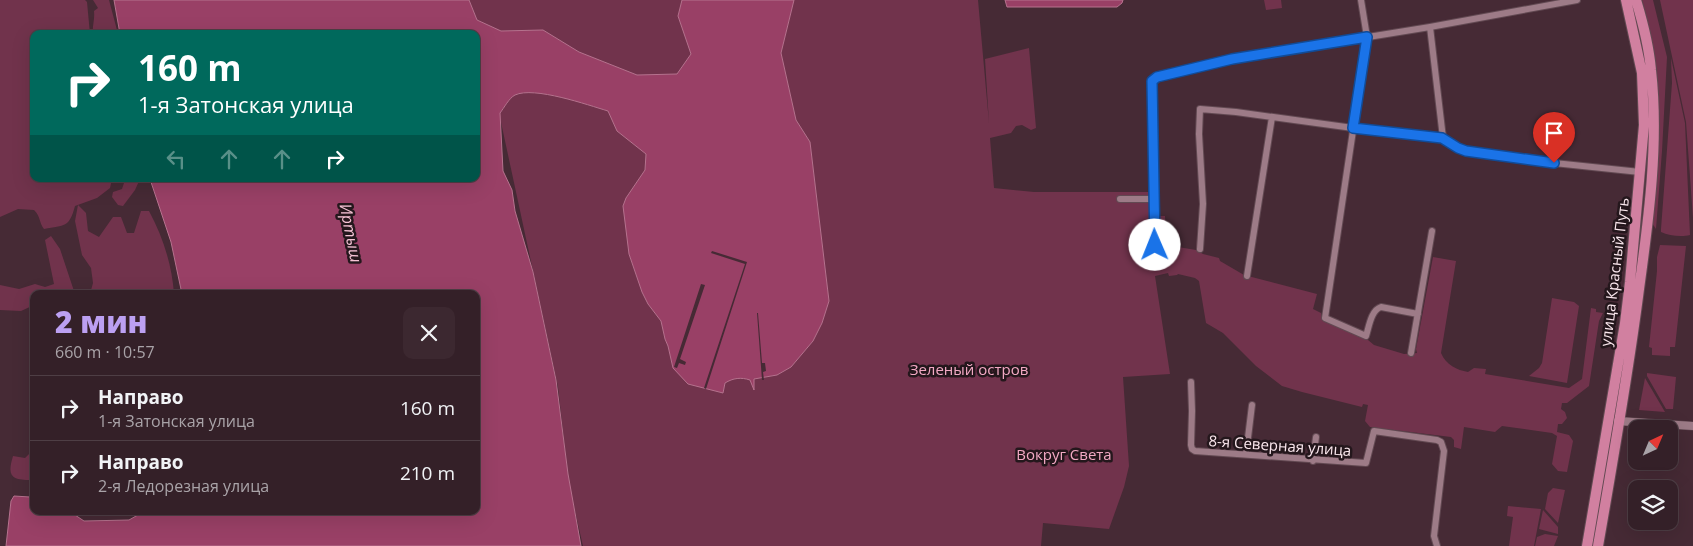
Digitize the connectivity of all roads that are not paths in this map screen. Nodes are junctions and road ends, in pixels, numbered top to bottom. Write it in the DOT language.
graph roads {
  1 [pos="1361,0"];
  2 [pos="1577,0"];
  3 [pos="1626,0"];
  4 [pos="1636,0"];
  5 [pos="1430,27"];
  6 [pos="1367,37"];
  7 [pos="1272,117"];
  8 [pos="1353,128"];
  9 [pos="1442,138"];
  10 [pos="1640,172"];
  11 [pos="1120,199"];
  12 [pos="1154,199"];
  13 [pos="1432,231"];
  14 [pos="1634,238"];
  15 [pos="1646,238"];
  16 [pos="1155,245"];
  17 [pos="1200,249"];
  18 [pos="1247,276"];
  19 [pos="1418,314"];
  20 [pos="1410,353"];
  21 [pos="1190,382"];
  22 [pos="1252,405"];
  23 [pos="1618,422"];
  24 [pos="1693,426"];
  25 [pos="1316,437"];
  26 [pos="1246,454"];
  27 [pos="1314,461"];
  28 [pos="1437,546"];
  29 [pos="1587,546"];
  30 [pos="1598,546"];
  1 -- 6 [label="street"];
  2 -- 5 [label="street"];
  3 -- 10 [label="main road, улица Красный Путь"];
  4 -- 15 [label="main road, улица Красный Путь"];
  5 -- 6 [label="street"];
  5 -- 9 [label="street"];
  6 -- 8 [label="street"];
  6 -- 12 [label="street"];
  7 -- 8 [label="street"];
  7 -- 17 [label="street"];
  7 -- 18 [label="street"];
  8 -- 9 [label="street"];
  8 -- 19 [label="street"];
  9 -- 10 [label="street"];
  10 -- 14 [label="main road, улица Красный Путь"];
  11 -- 12 [label="street"];
  12 -- 16 [label="street"];
  13 -- 19 [label="street"];
  14 -- 15 [label="street"];
  14 -- 29 [label="main road, улица Красный Путь"];
  15 -- 23 [label="main road, улица Красный Путь"];
  19 -- 20 [label="street"];
  21 -- 26 [label="street, 8-я Северная улица"];
  22 -- 26 [label="street"];
  23 -- 24 [label="street"];
  23 -- 30 [label="main road, улица Красный Путь"];
  25 -- 27 [label="street"];
  26 -- 27 [label="street, 8-я Северная улица"];
  27 -- 28 [label="street, 8-я Северная улица"];
}
